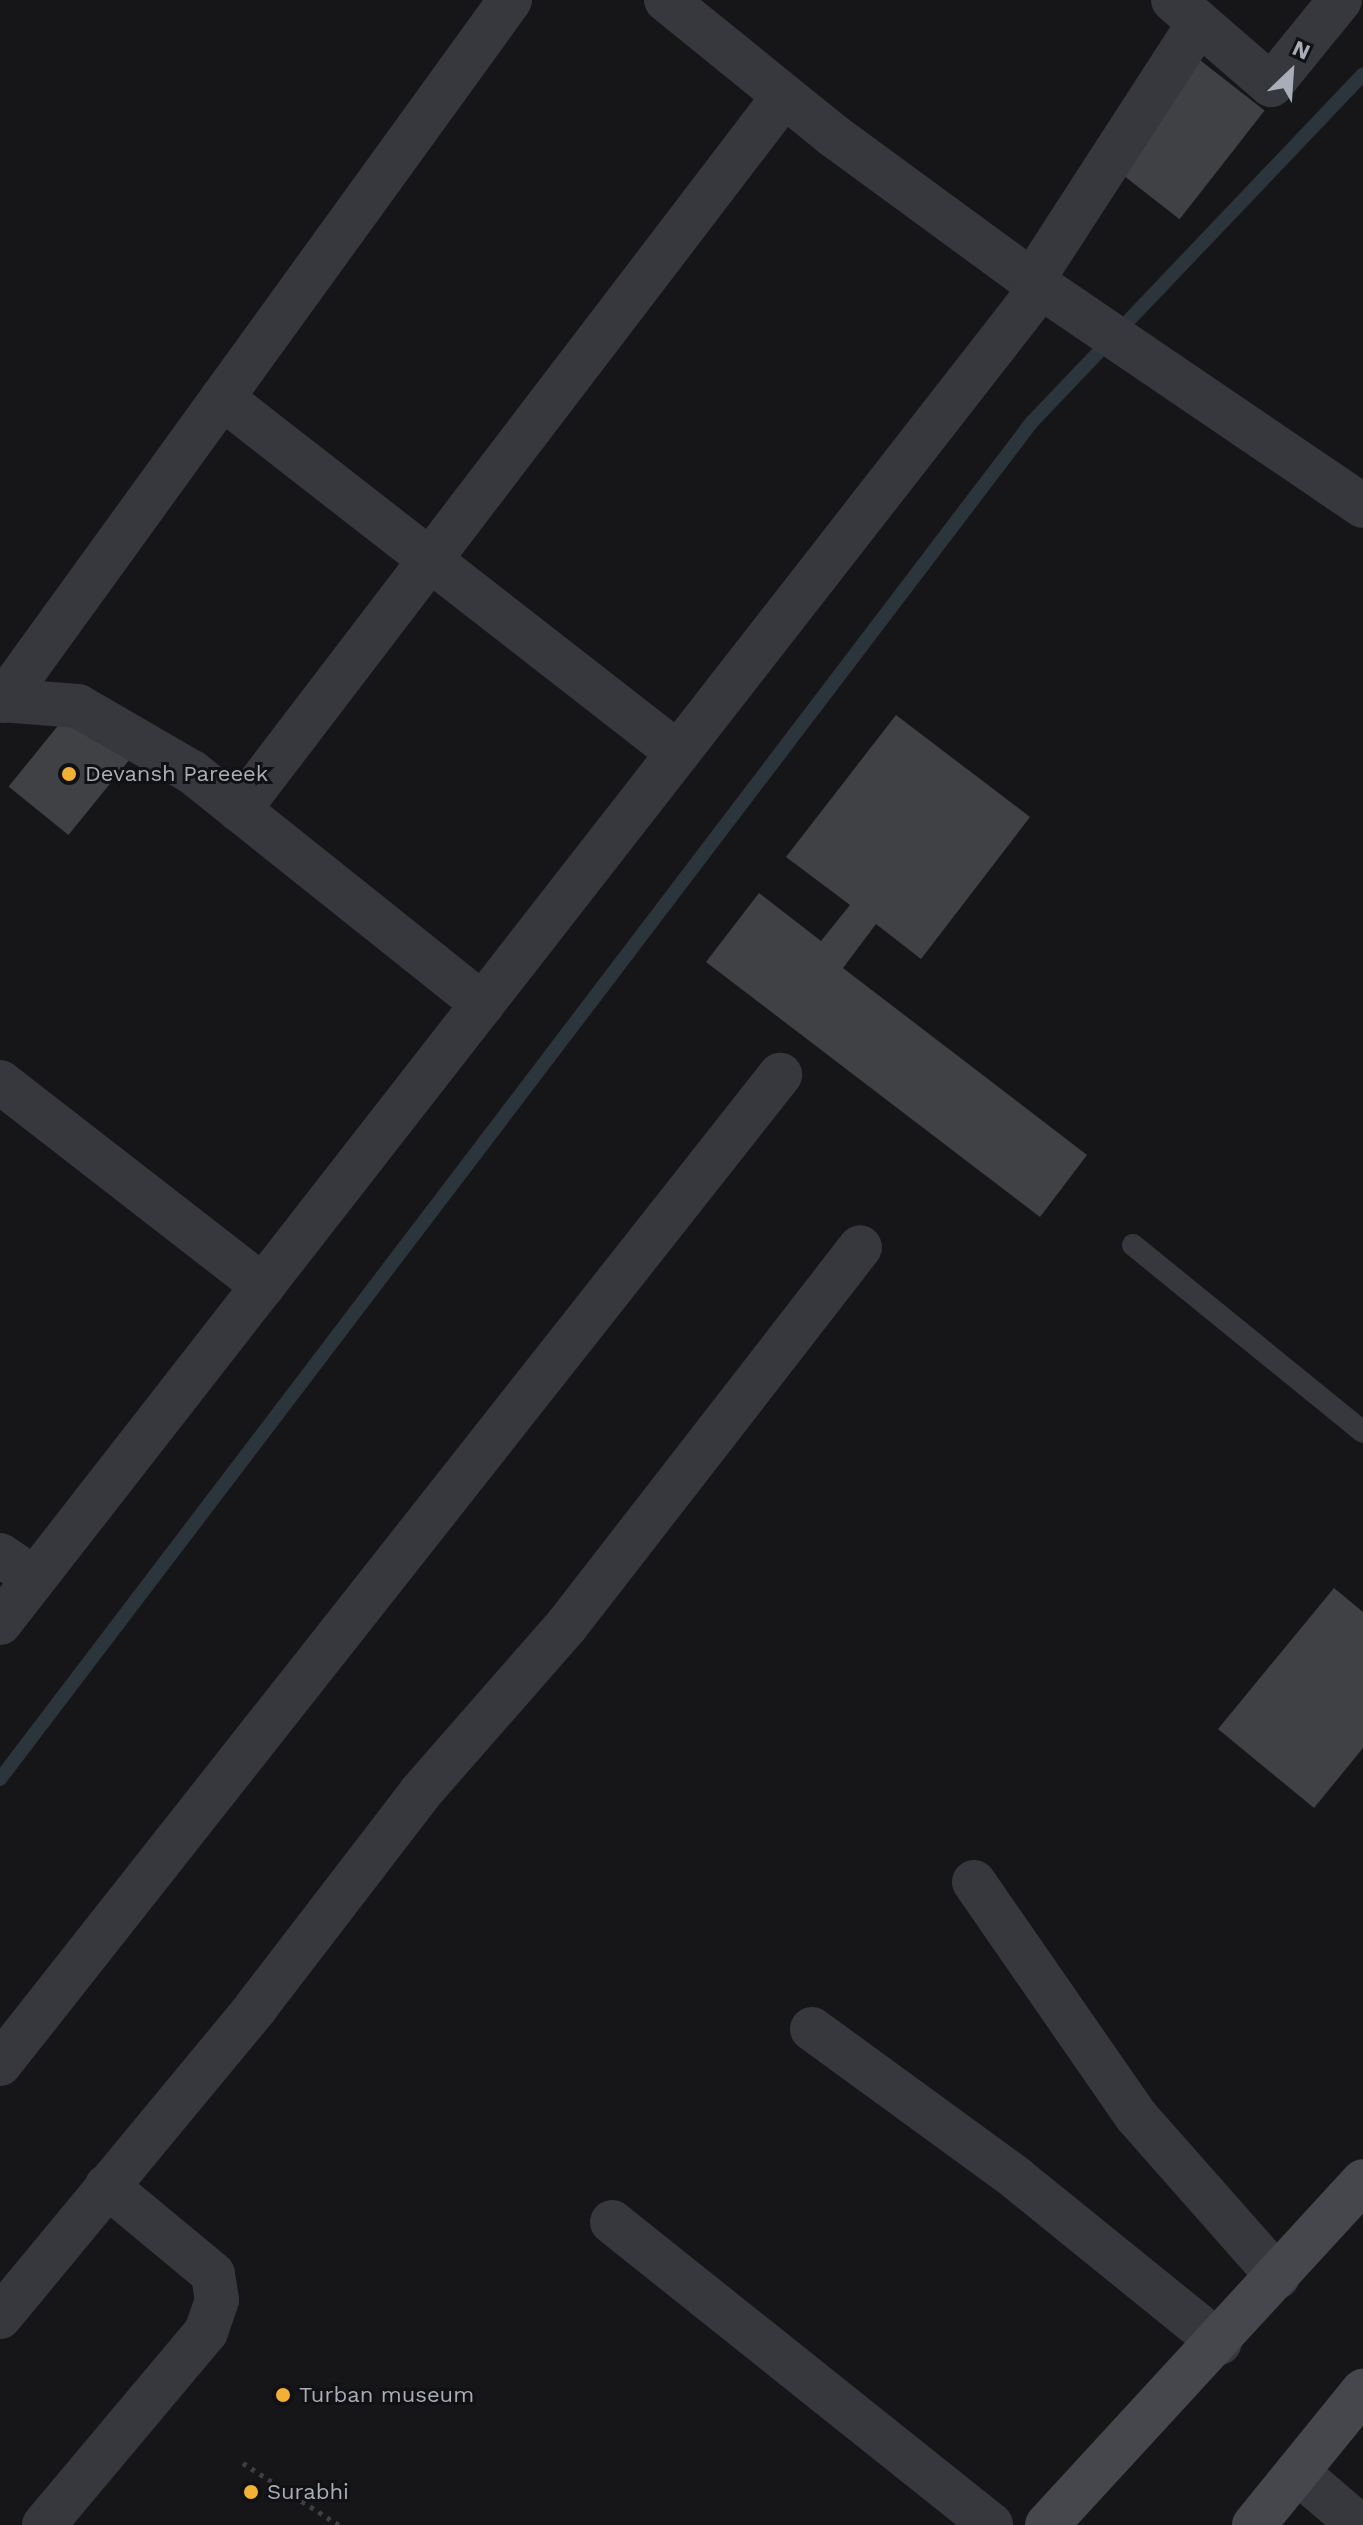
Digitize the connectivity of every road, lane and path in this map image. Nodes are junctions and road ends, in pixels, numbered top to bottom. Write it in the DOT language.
graph roads {
  1 [pos="510,0"];
  2 [pos="1340,0"];
  3 [pos="681,5"];
  4 [pos="1186,11"];
  5 [pos="784,96"];
  6 [pos="1049,291"];
  7 [pos="222,398"];
  8 [pos="1363,506"];
  9 [pos="431,558"];
  10 [pos="2,700"];
  11 [pos="678,753"];
  12 [pos="239,810"];
  13 [pos="483,1004"];
  14 [pos="780,1075"];
  15 [pos="0,1082"];
  16 [pos="1133,1245"];
  17 [pos="860,1247"];
  18 [pos="263,1286"];
  19 [pos="1363,1432"];
  20 [pos="17,1566"];
  21 [pos="0,1623"];
  22 [pos="974,1882"];
  23 [pos="812,2029"];
  24 [pos="0,2064"];
  25 [pos="1363,2181"];
  26 [pos="107,2186"];
  27 [pos="612,2222"];
  28 [pos="1278,2277"];
  29 [pos="0,2317"];
  30 [pos="1220,2343"];
  31 [pos="1363,2391"];
  32 [pos="243,2463"];
  33 [pos="1297,2472"];
  34 [pos="44,2525"];
  35 [pos="339,2525"];
  36 [pos="991,2525"];
  37 [pos="1047,2525"];
  38 [pos="1254,2525"];
  39 [pos="1359,2525"];
  1 -- 7 [label="street"];
  2 -- 4 [label="street"];
  3 -- 5 [label="street"];
  4 -- 6 [label="street"];
  5 -- 6 [label="street"];
  5 -- 9 [label="street"];
  6 -- 8 [label="street"];
  6 -- 11 [label="street"];
  7 -- 9 [label="street"];
  7 -- 10 [label="street"];
  9 -- 11 [label="street"];
  9 -- 12 [label="street"];
  10 -- 12 [label="street"];
  11 -- 13 [label="street"];
  12 -- 13 [label="street"];
  13 -- 18 [label="street"];
  14 -- 24 [label="street"];
  15 -- 18 [label="street"];
  16 -- 19 [label="lane"];
  17 -- 26 [label="street"];
  18 -- 20 [label="street"];
  20 -- 21 [label="street"];
  22 -- 28 [label="street"];
  23 -- 30 [label="street"];
  25 -- 28 [label="main road"];
  26 -- 29 [label="street"];
  26 -- 34 [label="street"];
  27 -- 36 [label="street"];
  28 -- 30 [label="main road"];
  30 -- 37 [label="main road"];
  31 -- 33 [label="main road"];
  32 -- 35 [label="path"];
  33 -- 38 [label="main road"];
  33 -- 39 [label="street"];
}
